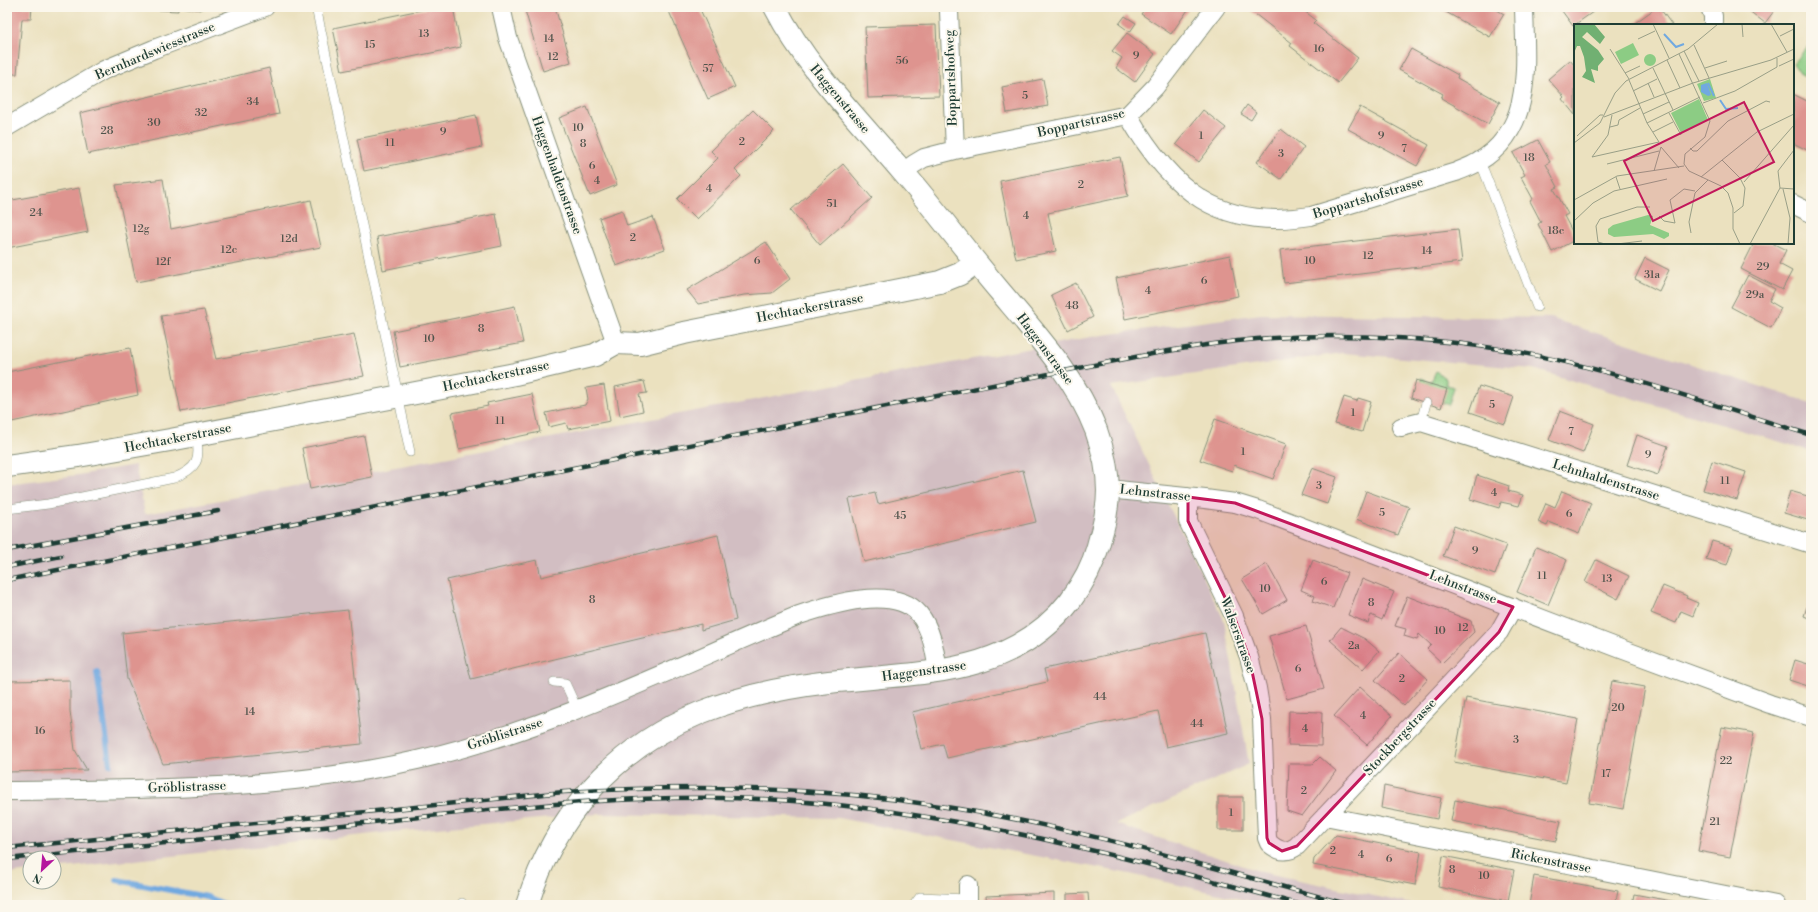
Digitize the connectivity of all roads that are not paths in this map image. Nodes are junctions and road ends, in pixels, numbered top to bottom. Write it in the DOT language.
graph roads {
  1 [pos="265,7"];
  2 [pos="316,7"];
  3 [pos="500,7"];
  4 [pos="775,7"];
  5 [pos="1216,7"];
  6 [pos="1524,7"];
  7 [pos="1710,7"];
  8 [pos="950,9"];
  9 [pos="1713,24"];
  10 [pos="1128,115"];
  11 [pos="7,127"];
  12 [pos="955,150"];
  13 [pos="1479,162"];
  14 [pos="903,172"];
  15 [pos="1794,205"];
  16 [pos="1811,214"];
  17 [pos="975,262"];
  18 [pos="1537,307"];
  19 [pos="616,343"];
  20 [pos="398,396"];
  21 [pos="1426,403"];
  22 [pos="1421,422"];
  23 [pos="1401,427"];
  24 [pos="196,435"];
  25 [pos="410,452"];
  26 [pos="7,466"];
  27 [pos="1108,489"];
  28 [pos="1188,497"];
  29 [pos="7,508"];
  30 [pos="1811,544"];
  31 [pos="1513,606"];
  32 [pos="938,672"];
  33 [pos="554,682"];
  34 [pos="577,709"];
  35 [pos="1811,717"];
  36 [pos="7,791"];
  37 [pos="1325,816"];
  38 [pos="1275,849"];
  39 [pos="968,896"];
  40 [pos="527,905"];
  41 [pos="914,905"];
  42 [pos="1776,905"];
  1 -- 11 [label="street, Bernhardswiesstrasse"];
  2 -- 20 [label="lane"];
  3 -- 19 [label="street, Haggenhaldenstrasse"];
  4 -- 14 [label="street, Haggenstrasse"];
  5 -- 10 [label="street, Boppartstrasse"];
  6 -- 13 [label="street, Boppartshofstrasse"];
  7 -- 9 [label="street"];
  8 -- 12 [label="street, Boppartshofweg"];
  10 -- 12 [label="street, Boppartstrasse"];
  10 -- 13 [label="street, Boppartshofstrasse"];
  12 -- 14 [label="street, Boppartstrasse"];
  13 -- 18 [label="lane"];
  14 -- 17 [label="street, Haggenstrasse"];
  15 -- 16 [label="street"];
  17 -- 19 [label="street, Hechtackerstrasse"];
  17 -- 27 [label="street, Haggenstrasse"];
  19 -- 20 [label="street, Hechtackerstrasse"];
  20 -- 24 [label="street, Hechtackerstrasse"];
  20 -- 25 [label="lane"];
  21 -- 22 [label="lane"];
  22 -- 23 [label="street"];
  22 -- 30 [label="street, Lehnhaldenstrasse"];
  24 -- 26 [label="street, Hechtackerstrasse"];
  24 -- 29 [label="lane"];
  27 -- 28 [label="street, Lehnstrasse"];
  27 -- 32 [label="street, Haggenstrasse"];
  28 -- 31 [label="street, Lehnstrasse"];
  28 -- 38 [label="street, Walserstrasse"];
  31 -- 35 [label="street, Lehnstrasse"];
  31 -- 37 [label="street, Stockbergstrasse"];
  32 -- 34 [label="street, Gröblistrasse"];
  32 -- 40 [label="street, Haggenstrasse"];
  33 -- 34 [label="lane"];
  34 -- 36 [label="street, Gröblistrasse"];
  37 -- 38 [label="street, Stockbergstrasse"];
  37 -- 42 [label="street, Rickenstrasse"];
  39 -- 41 [label="lane"];
}
